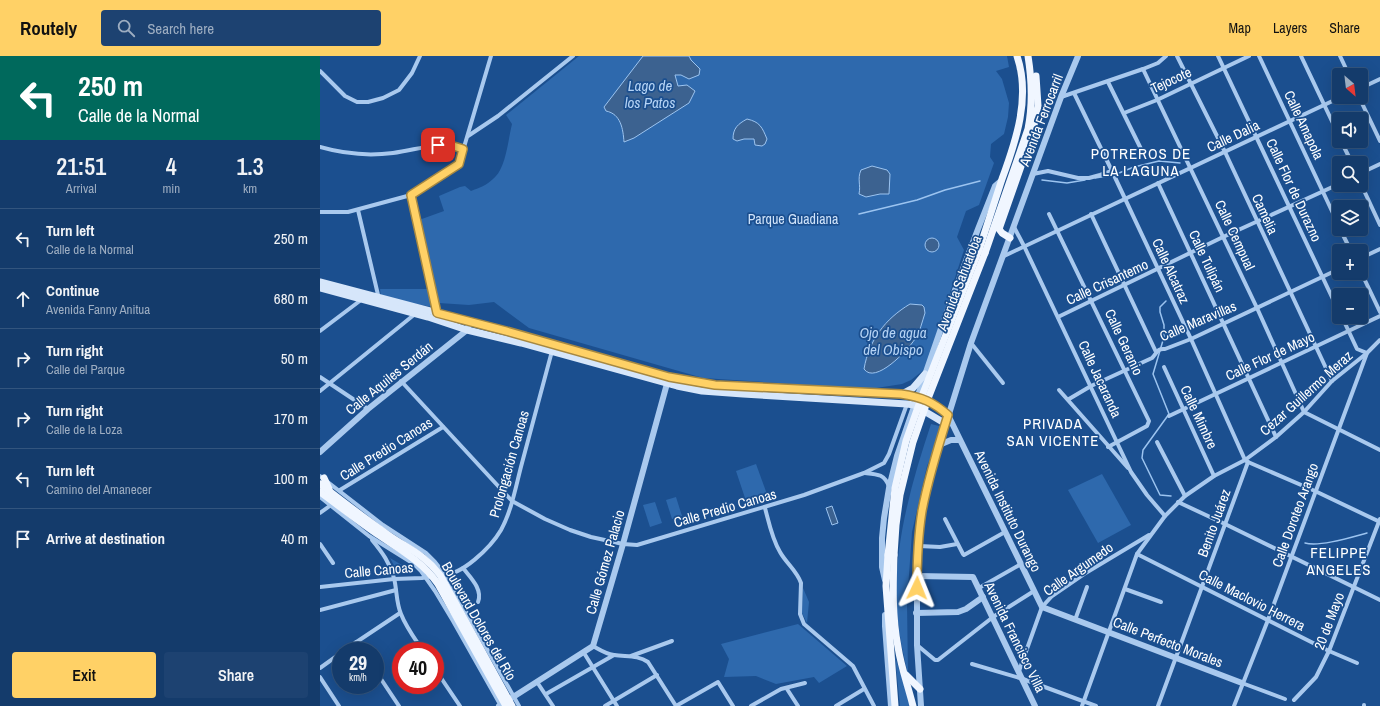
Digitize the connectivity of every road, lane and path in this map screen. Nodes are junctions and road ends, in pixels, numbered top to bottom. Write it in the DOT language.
graph roads {
  1 [pos="420,56"];
  2 [pos="491,56"];
  3 [pos="573,56"];
  4 [pos="1017,56"];
  5 [pos="1028,56"];
  6 [pos="1032,56"];
  7 [pos="1078,56"];
  8 [pos="1166,56"];
  9 [pos="1177,56"];
  10 [pos="1218,56"];
  11 [pos="1249,56"];
  12 [pos="1259,56"];
  13 [pos="1301,56"];
  14 [pos="1340,56"];
  15 [pos="1224,68"];
  16 [pos="1346,68"];
  17 [pos="1143,69"];
  18 [pos="320,71"];
  19 [pos="1380,79"];
  20 [pos="1108,82"];
  21 [pos="1191,84"];
  22 [pos="1368,85"];
  23 [pos="1074,93"];
  24 [pos="1061,97"];
  25 [pos="1157,100"];
  26 [pos="1332,102"];
  27 [pos="1362,104"];
  28 [pos="1325,105"];
  29 [pos="1124,113"];
  30 [pos="1332,120"];
  31 [pos="1290,121"];
  32 [pos="468,136"];
  33 [pos="1257,137"];
  34 [pos="1380,142"];
  35 [pos="320,147"];
  36 [pos="463,149"];
  37 [pos="1225,152"];
  38 [pos="1144,155"];
  39 [pos="1380,164"];
  40 [pos="1191,168"];
  41 [pos="1368,170"];
  42 [pos="1112,171"];
  43 [pos="1033,174"];
  44 [pos="1002,180"];
  45 [pos="1158,183"];
  46 [pos="1332,188"];
  47 [pos="1323,192"];
  48 [pos="1365,192"];
  49 [pos="411,195"];
  50 [pos="1124,199"];
  51 [pos="1289,207"];
  52 [pos="358,210"];
  53 [pos="1332,211"];
  54 [pos="320,212"];
  55 [pos="1049,214"];
  56 [pos="1091,214"];
  57 [pos="1256,222"];
  58 [pos="1380,225"];
  59 [pos="1014,227"];
  60 [pos="1057,230"];
  61 [pos="1223,237"];
  62 [pos="1010,238"];
  63 [pos="1024,246"];
  64 [pos="1380,249"];
  65 [pos="982,251"];
  66 [pos="1191,253"];
  67 [pos="1368,255"];
  68 [pos="1004,256"];
  69 [pos="1158,270"];
  70 [pos="1332,272"];
  71 [pos="1322,277"];
  72 [pos="1365,280"];
  73 [pos="320,282"];
  74 [pos="1124,285"];
  75 [pos="320,288"];
  76 [pos="1290,293"];
  77 [pos="1332,298"];
  78 [pos="361,299"];
  79 [pos="380,301"];
  80 [pos="1092,301"];
  81 [pos="1257,308"];
  82 [pos="1380,312"];
  83 [pos="437,313"];
  84 [pos="415,314"];
  85 [pos="1380,316"];
  86 [pos="428,317"];
  87 [pos="1058,317"];
  88 [pos="470,322"];
  89 [pos="1224,323"];
  90 [pos="1345,324"];
  91 [pos="467,330"];
  92 [pos="1348,330"];
  93 [pos="320,331"];
  94 [pos="1191,339"];
  95 [pos="1380,340"];
  96 [pos="971,343"];
  97 [pos="554,344"];
  98 [pos="1315,346"];
  99 [pos="552,352"];
  100 [pos="1156,352"];
  101 [pos="1367,353"];
  102 [pos="1282,362"];
  103 [pos="1164,367"];
  104 [pos="1124,370"];
  105 [pos="926,374"];
  106 [pos="320,377"];
  107 [pos="1249,378"];
  108 [pos="668,380"];
  109 [pos="401,381"];
  110 [pos="1332,381"];
  111 [pos="1003,383"];
  112 [pos="330,384"];
  113 [pos="1091,386"];
  114 [pos="1059,390"];
  115 [pos="320,391"];
  116 [pos="901,394"];
  117 [pos="1216,394"];
  118 [pos="917,397"];
  119 [pos="1069,399"];
  120 [pos="907,404"];
  121 [pos="368,408"];
  122 [pos="1184,409"];
  123 [pos="1304,412"];
  124 [pos="948,415"];
  125 [pos="1169,416"];
  126 [pos="949,424"];
  127 [pos="443,427"];
  128 [pos="1338,429"];
  129 [pos="1276,437"];
  130 [pos="959,440"];
  131 [pos="1117,441"];
  132 [pos="1157,442"];
  133 [pos="940,445"];
  134 [pos="1108,446"];
  135 [pos="1380,450"];
  136 [pos="320,452"];
  137 [pos="1246,461"];
  138 [pos="1131,472"];
  139 [pos="864,473"];
  140 [pos="1214,476"];
  141 [pos="321,479"];
  142 [pos="889,488"];
  143 [pos="340,490"];
  144 [pos="1315,491"];
  145 [pos="320,492"];
  146 [pos="1185,496"];
  147 [pos="320,497"];
  148 [pos="512,501"];
  149 [pos="1178,502"];
  150 [pos="331,505"];
  151 [pos="764,508"];
  152 [pos="320,513"];
  153 [pos="1165,516"];
  154 [pos="945,519"];
  155 [pos="1380,521"];
  156 [pos="1225,524"];
  157 [pos="1005,532"];
  158 [pos="1150,534"];
  159 [pos="369,536"];
  160 [pos="320,544"];
  161 [pos="623,544"];
  162 [pos="957,544"];
  163 [pos="412,545"];
  164 [pos="918,546"];
  165 [pos="1137,554"];
  166 [pos="891,555"];
  167 [pos="422,556"];
  168 [pos="1291,556"];
  169 [pos="333,563"];
  170 [pos="1021,564"];
  171 [pos="463,568"];
  172 [pos="443,576"];
  173 [pos="917,576"];
  174 [pos="429,577"];
  175 [pos="394,579"];
  176 [pos="886,586"];
  177 [pos="320,587"];
  178 [pos="1202,587"];
  179 [pos="1354,587"];
  180 [pos="979,588"];
  181 [pos="1087,588"];
  182 [pos="1124,589"];
  183 [pos="396,590"];
  184 [pos="1034,591"];
  185 [pos="983,597"];
  186 [pos="1380,600"];
  187 [pos="478,602"];
  188 [pos="1161,602"];
  189 [pos="1042,607"];
  190 [pos="320,610"];
  191 [pos="400,612"];
  192 [pos="916,613"];
  193 [pos="993,617"];
  194 [pos="1075,620"];
  195 [pos="1268,620"];
  196 [pos="1108,632"];
  197 [pos="672,641"];
  198 [pos="356,642"];
  199 [pos="417,642"];
  200 [pos="917,645"];
  201 [pos="593,646"];
  202 [pos="1329,651"];
  203 [pos="584,653"];
  204 [pos="614,655"];
  205 [pos="631,656"];
  206 [pos="1175,657"];
  207 [pos="332,659"];
  208 [pos="1357,663"];
  209 [pos="972,664"];
  210 [pos="593,667"];
  211 [pos="320,668"];
  212 [pos="1020,671"];
  213 [pos="904,672"];
  214 [pos="657,675"];
  215 [pos="320,677"];
  216 [pos="1023,680"];
  217 [pos="444,682"];
  218 [pos="537,682"];
  219 [pos="805,683"];
  220 [pos="1242,683"];
  221 [pos="384,684"];
  222 [pos="787,689"];
  223 [pos="864,689"];
  224 [pos="920,689"];
  225 [pos="546,694"];
  226 [pos="1285,699"];
  227 [pos="1294,700"];
  228 [pos="614,701"];
  229 [pos="1084,701"];
  230 [pos="506,704"];
  231 [pos="339,706"];
  232 [pos="399,706"];
  233 [pos="460,706"];
  234 [pos="519,706"];
  235 [pos="553,706"];
  236 [pos="605,706"];
  237 [pos="617,706"];
  238 [pos="676,706"];
  239 [pos="733,706"];
  240 [pos="751,706"];
  241 [pos="798,706"];
  242 [pos="836,706"];
  243 [pos="874,706"];
  244 [pos="891,706"];
  245 [pos="895,706"];
  246 [pos="914,706"];
  247 [pos="921,706"];
  248 [pos="1035,706"];
  249 [pos="1082,706"];
  250 [pos="1096,706"];
  251 [pos="1158,706"];
  252 [pos="1234,706"];
  1 -- 18 [label="street"];
  2 -- 32 [label="street"];
  3 -- 32 [label="street"];
  4 -- 44 [label="main road, Avenida Sahuatoba"];
  5 -- 65 [label="main road, Avenida Sahuatoba"];
  6 -- 62 [label="main road"];
  7 -- 24 [label="street, Avenida Ferrocarril"];
  8 -- 17 [label="street"];
  9 -- 21 [label="street, Camelia"];
  10 -- 15 [label="street, Calle Flor de Durazno"];
  11 -- 15 [label="street, Tejocote"];
  12 -- 31 [label="street, Calle Amapola"];
  13 -- 28 [label="street"];
  14 -- 16 [label="street"];
  15 -- 21 [label="street, Tejocote"];
  15 -- 33 [label="street, Calle Flor de Durazno"];
  17 -- 20 [label="street"];
  17 -- 25 [label="street, Calle Cempual"];
  19 -- 22 [label="street"];
  20 -- 23 [label="street"];
  20 -- 29 [label="street"];
  21 -- 25 [label="street, Tejocote"];
  21 -- 37 [label="street, Camelia"];
  23 -- 24 [label="street"];
  23 -- 42 [label="street, Calle Alcatraz"];
  24 -- 43 [label="street, Avenida Ferrocarril"];
  25 -- 29 [label="street, Tejocote"];
  25 -- 40 [label="street, Calle Cempual"];
  26 -- 28 [label="street, Calle Dalia"];
  27 -- 34 [label="street"];
  28 -- 30 [label="street"];
  28 -- 31 [label="street, Calle Dalia"];
  29 -- 38 [label="street"];
  31 -- 33 [label="street, Calle Dalia"];
  31 -- 47 [label="street, Calle Amapola"];
  32 -- 36 [label="street"];
  33 -- 37 [label="street, Calle Dalia"];
  33 -- 51 [label="street, Calle Flor de Durazno"];
  35 -- 36 [label="street"];
  36 -- 49 [label="street"];
  37 -- 40 [label="street, Calle Dalia"];
  37 -- 57 [label="street, Camelia"];
  39 -- 41 [label="street"];
  40 -- 45 [label="street, Calle Dalia"];
  40 -- 61 [label="street, Calle Cempual"];
  42 -- 43 [label="street"];
  42 -- 50 [label="street, Calle Alcatraz"];
  43 -- 59 [label="street, Avenida Ferrocarril"];
  44 -- 65 [label="main road, Avenida Sahuatoba"];
  44 -- 105 [label="street"];
  45 -- 50 [label="street, Calle Dalia"];
  45 -- 66 [label="street, Calle Tulipán"];
  46 -- 47 [label="street, Calle Crisantemo"];
  47 -- 51 [label="street, Calle Crisantemo"];
  47 -- 53 [label="street, Calle Amapola"];
  48 -- 58 [label="street"];
  49 -- 52 [label="street"];
  49 -- 83 [label="street"];
  50 -- 56 [label="street, Calle Dalia"];
  50 -- 69 [label="street, Calle Alcatraz"];
  51 -- 57 [label="street, Calle Crisantemo"];
  51 -- 71 [label="street, Calle Flor de Durazno"];
  52 -- 54 [label="street"];
  52 -- 79 [label="street"];
  55 -- 60 [label="street, Calle Geranio"];
  56 -- 60 [label="street, Calle Dalia"];
  56 -- 74 [label="street"];
  57 -- 61 [label="street, Calle Crisantemo"];
  57 -- 76 [label="street, Camelia"];
  59 -- 62 [label="street"];
  59 -- 63 [label="street, Calle Jacaranda"];
  60 -- 63 [label="street, Calle Dalia"];
  60 -- 80 [label="street, Calle Geranio"];
  61 -- 66 [label="street, Calle Crisantemo"];
  61 -- 81 [label="street, Calle Cempual"];
  62 -- 68 [label="street"];
  63 -- 68 [label="street, Calle Dalia"];
  63 -- 87 [label="street, Calle Jacaranda"];
  64 -- 67 [label="street"];
  65 -- 166 [label="main road, Avenida Sahuatoba, bridge"];
  66 -- 69 [label="street, Calle Crisantemo"];
  66 -- 89 [label="street, Calle Tulipán"];
  68 -- 96 [label="street"];
  69 -- 74 [label="street, Calle Crisantemo"];
  69 -- 94 [label="street, Calle Alcatraz"];
  70 -- 71 [label="street, Calle Maravillas"];
  71 -- 76 [label="street, Calle Maravillas"];
  71 -- 77 [label="street, Calle Flor de Durazno"];
  72 -- 82 [label="street"];
  73 -- 79 [label="main road"];
  74 -- 80 [label="street, Calle Crisantemo"];
  74 -- 100 [label="street"];
  75 -- 78 [label="main road"];
  76 -- 81 [label="street, Calle Maravillas"];
  76 -- 98 [label="street, Camelia"];
  78 -- 79 [label="main road"];
  78 -- 93 [label="street"];
  79 -- 83 [label="main road"];
  79 -- 84 [label="main road"];
  80 -- 87 [label="street, Calle Crisantemo"];
  80 -- 104 [label="street, Calle Geranio"];
  81 -- 89 [label="street, Calle Maravillas"];
  81 -- 102 [label="street, Calle Cempual"];
  83 -- 86 [label="main road"];
  83 -- 88 [label="main road"];
  84 -- 86 [label="main road"];
  84 -- 112 [label="street"];
  85 -- 92 [label="street, Calle Flor de Mayo"];
  86 -- 91 [label="main road"];
  87 -- 113 [label="street, Calle Jacaranda"];
  88 -- 91 [label="street"];
  88 -- 97 [label="main road"];
  89 -- 94 [label="street, Calle Maravillas"];
  89 -- 107 [label="street, Calle Tulipán"];
  90 -- 92 [label="street"];
  91 -- 99 [label="main road"];
  91 -- 109 [label="street, Calle Aquiles Serdán"];
  92 -- 98 [label="street, Calle Flor de Mayo"];
  92 -- 101 [label="street"];
  94 -- 100 [label="street, Calle Maravillas"];
  94 -- 117 [label="street, Calle Alcatraz"];
  95 -- 101 [label="street, Cezar Guillermo Meraz"];
  96 -- 111 [label="street"];
  96 -- 124 [label="street"];
  97 -- 99 [label="street, Prolongación Canoas"];
  97 -- 108 [label="main road"];
  98 -- 102 [label="street, Calle Flor de Mayo"];
  98 -- 110 [label="street, Camelia"];
  99 -- 108 [label="main road"];
  99 -- 148 [label="street, Prolongación Canoas"];
  100 -- 104 [label="street, Calle Maravillas"];
  101 -- 110 [label="street, Cezar Guillermo Meraz"];
  101 -- 128 [label="street, Calle Doroteo Arango"];
  102 -- 107 [label="street, Calle Flor de Mayo"];
  102 -- 123 [label="street, Calle Cempual"];
  103 -- 122 [label="street, Calle Mimbre"];
  104 -- 113 [label="street, Calle Maravillas"];
  104 -- 131 [label="street, Calle Geranio"];
  105 -- 116 [label="main road"];
  105 -- 118 [label="street"];
  106 -- 112 [label="street"];
  107 -- 117 [label="street, Calle Flor de Mayo"];
  107 -- 129 [label="street, Calle Tulipán"];
  108 -- 116 [label="main road"];
  108 -- 120 [label="main road"];
  108 -- 161 [label="street, Calle Gómez Palacio"];
  109 -- 121 [label="street, Calle Aquiles Serdán"];
  109 -- 127 [label="street, Calle Predio Canoas"];
  110 -- 123 [label="street, Cezar Guillermo Meraz"];
  112 -- 115 [label="street"];
  112 -- 121 [label="street"];
  113 -- 119 [label="street, Calle Maravillas"];
  113 -- 131 [label="street, Calle Jacaranda"];
  114 -- 119 [label="street"];
  116 -- 118 [label="main road"];
  116 -- 120 [label="main road"];
  117 -- 122 [label="street, Calle Flor de Mayo"];
  117 -- 137 [label="street, Calle Alcatraz"];
  118 -- 120 [label="street"];
  118 -- 124 [label="main road"];
  119 -- 134 [label="street"];
  120 -- 126 [label="main road"];
  120 -- 139 [label="street, Calle Predio Canoas"];
  120 -- 142 [label="street"];
  121 -- 136 [label="street, Calle Aquiles Serdán"];
  122 -- 125 [label="street, Calle Flor de Mayo"];
  122 -- 140 [label="street, Calle Mimbre"];
  123 -- 128 [label="street"];
  123 -- 129 [label="street, Cezar Guillermo Meraz"];
  124 -- 126 [label="street, Avenida Instituto Durango"];
  126 -- 130 [label="street, Avenida Instituto Durango"];
  126 -- 133 [label="street"];
  127 -- 143 [label="street, Calle Predio Canoas"];
  127 -- 148 [label="street, Calle Predio Canoas"];
  128 -- 135 [label="street"];
  128 -- 144 [label="street, Calle Doroteo Arango"];
  129 -- 137 [label="street, Cezar Guillermo Meraz"];
  130 -- 133 [label="street"];
  130 -- 157 [label="street, Avenida Instituto Durango"];
  131 -- 134 [label="street"];
  131 -- 138 [label="street, Calle Jacaranda"];
  132 -- 146 [label="street"];
  133 -- 164 [label="street"];
  134 -- 138 [label="street"];
  137 -- 140 [label="street, Cezar Guillermo Meraz"];
  137 -- 144 [label="street"];
  137 -- 156 [label="street, Benito Juárez"];
  138 -- 153 [label="street, Calle Jacaranda"];
  139 -- 142 [label="street"];
  139 -- 151 [label="street, Calle Predio Canoas"];
  140 -- 146 [label="street, Cezar Guillermo Meraz"];
  141 -- 143 [label="street"];
  141 -- 167 [label="main road, Boulevard Dolores del Río"];
  142 -- 176 [label="street"];
  143 -- 163 [label="street"];
  144 -- 155 [label="street"];
  144 -- 168 [label="street, Calle Doroteo Arango"];
  145 -- 174 [label="main road, Boulevard Dolores del Río"];
  146 -- 149 [label="street, Cezar Guillermo Meraz"];
  147 -- 150 [label="street"];
  148 -- 161 [label="street, Calle Predio Canoas"];
  148 -- 171 [label="street, Prolongación Canoas"];
  149 -- 153 [label="street, Cezar Guillermo Meraz"];
  149 -- 156 [label="street"];
  150 -- 152 [label="street"];
  150 -- 159 [label="street"];
  151 -- 161 [label="street, Calle Predio Canoas"];
  151 -- 223 [label="street"];
  153 -- 158 [label="street, Cezar Guillermo Meraz"];
  154 -- 162 [label="street"];
  155 -- 179 [label="street, 20 de Mayo"];
  156 -- 168 [label="street"];
  156 -- 178 [label="street, Benito Juárez"];
  157 -- 162 [label="street"];
  157 -- 170 [label="street, Avenida Instituto Durango"];
  158 -- 165 [label="street"];
  158 -- 189 [label="street, Calle Argumedo"];
  159 -- 174 [label="street"];
  159 -- 175 [label="street"];
  160 -- 169 [label="street"];
  161 -- 201 [label="street, Calle Gómez Palacio"];
  162 -- 164 [label="street"];
  163 -- 167 [label="main road"];
  163 -- 172 [label="street"];
  164 -- 173 [label="street"];
  165 -- 178 [label="street, Calle Maclovio Herrera"];
  165 -- 182 [label="street"];
  166 -- 176 [label="main road"];
  166 -- 213 [label="main road, Avenida Sahuatoba"];
  167 -- 172 [label="main road, Boulevard Dolores del Río"];
  168 -- 179 [label="street"];
  168 -- 195 [label="street, Calle Doroteo Arango"];
  170 -- 180 [label="street"];
  170 -- 184 [label="street, Avenida Instituto Durango"];
  171 -- 172 [label="street, Prolongación Canoas"];
  171 -- 187 [label="street"];
  172 -- 174 [label="street, Calle Canoas"];
  172 -- 230 [label="main road, Boulevard Dolores del Río"];
  173 -- 180 [label="street, Avenida Francisco Villa"];
  173 -- 192 [label="street"];
  174 -- 175 [label="street, Calle Canoas"];
  174 -- 230 [label="main road, Boulevard Dolores del Río"];
  175 -- 177 [label="street, Calle Canoas"];
  175 -- 183 [label="street"];
  176 -- 244 [label="street"];
  176 -- 245 [label="main road"];
  178 -- 195 [label="street, Calle Maclovio Herrera"];
  178 -- 206 [label="street, Benito Juárez"];
  179 -- 186 [label="street"];
  179 -- 202 [label="street, 20 de Mayo"];
  180 -- 185 [label="street, Avenida Francisco Villa"];
  181 -- 194 [label="street"];
  182 -- 188 [label="street"];
  182 -- 196 [label="street"];
  183 -- 190 [label="street"];
  183 -- 191 [label="street"];
  184 -- 189 [label="street, Avenida Instituto Durango"];
  184 -- 193 [label="street"];
  185 -- 192 [label="street"];
  185 -- 193 [label="street, Avenida Francisco Villa"];
  189 -- 194 [label="street, Calle Perfecto Morales"];
  189 -- 212 [label="street"];
  191 -- 198 [label="street"];
  191 -- 199 [label="street"];
  192 -- 200 [label="street"];
  193 -- 200 [label="street"];
  193 -- 212 [label="street, Avenida Francisco Villa"];
  194 -- 196 [label="street, Calle Perfecto Morales"];
  195 -- 202 [label="street, Calle Maclovio Herrera"];
  195 -- 220 [label="street, Calle Doroteo Arango"];
  196 -- 206 [label="street, Calle Perfecto Morales"];
  196 -- 229 [label="street"];
  197 -- 205 [label="street"];
  200 -- 224 [label="street"];
  201 -- 203 [label="street"];
  201 -- 204 [label="street"];
  202 -- 208 [label="street, Calle Maclovio Herrera"];
  202 -- 227 [label="street, 20 de Mayo"];
  203 -- 210 [label="street"];
  203 -- 218 [label="street"];
  204 -- 205 [label="street"];
  204 -- 210 [label="street"];
  205 -- 214 [label="street"];
  206 -- 220 [label="street, Calle Perfecto Morales"];
  206 -- 251 [label="street, Benito Juárez"];
  207 -- 211 [label="street"];
  209 -- 216 [label="street"];
  210 -- 225 [label="street"];
  210 -- 228 [label="street"];
  212 -- 216 [label="street, Avenida Francisco Villa"];
  213 -- 224 [label="main road"];
  213 -- 246 [label="main road, Avenida Sahuatoba"];
  214 -- 228 [label="street"];
  214 -- 238 [label="street"];
  215 -- 231 [label="street"];
  216 -- 229 [label="street"];
  216 -- 248 [label="street, Avenida Francisco Villa"];
  217 -- 233 [label="street"];
  218 -- 225 [label="street"];
  218 -- 230 [label="street"];
  219 -- 222 [label="street"];
  220 -- 226 [label="street, Calle Perfecto Morales"];
  220 -- 252 [label="street, Calle Doroteo Arango"];
  221 -- 232 [label="street"];
  222 -- 240 [label="street"];
  222 -- 241 [label="street"];
  223 -- 242 [label="street"];
  223 -- 243 [label="street"];
  224 -- 247 [label="street"];
  225 -- 235 [label="street"];
  228 -- 236 [label="street"];
  228 -- 237 [label="street"];
  229 -- 249 [label="street"];
  229 -- 250 [label="street"];
  230 -- 234 [label="street"];
  238 -- 239 [label="street"];
}
